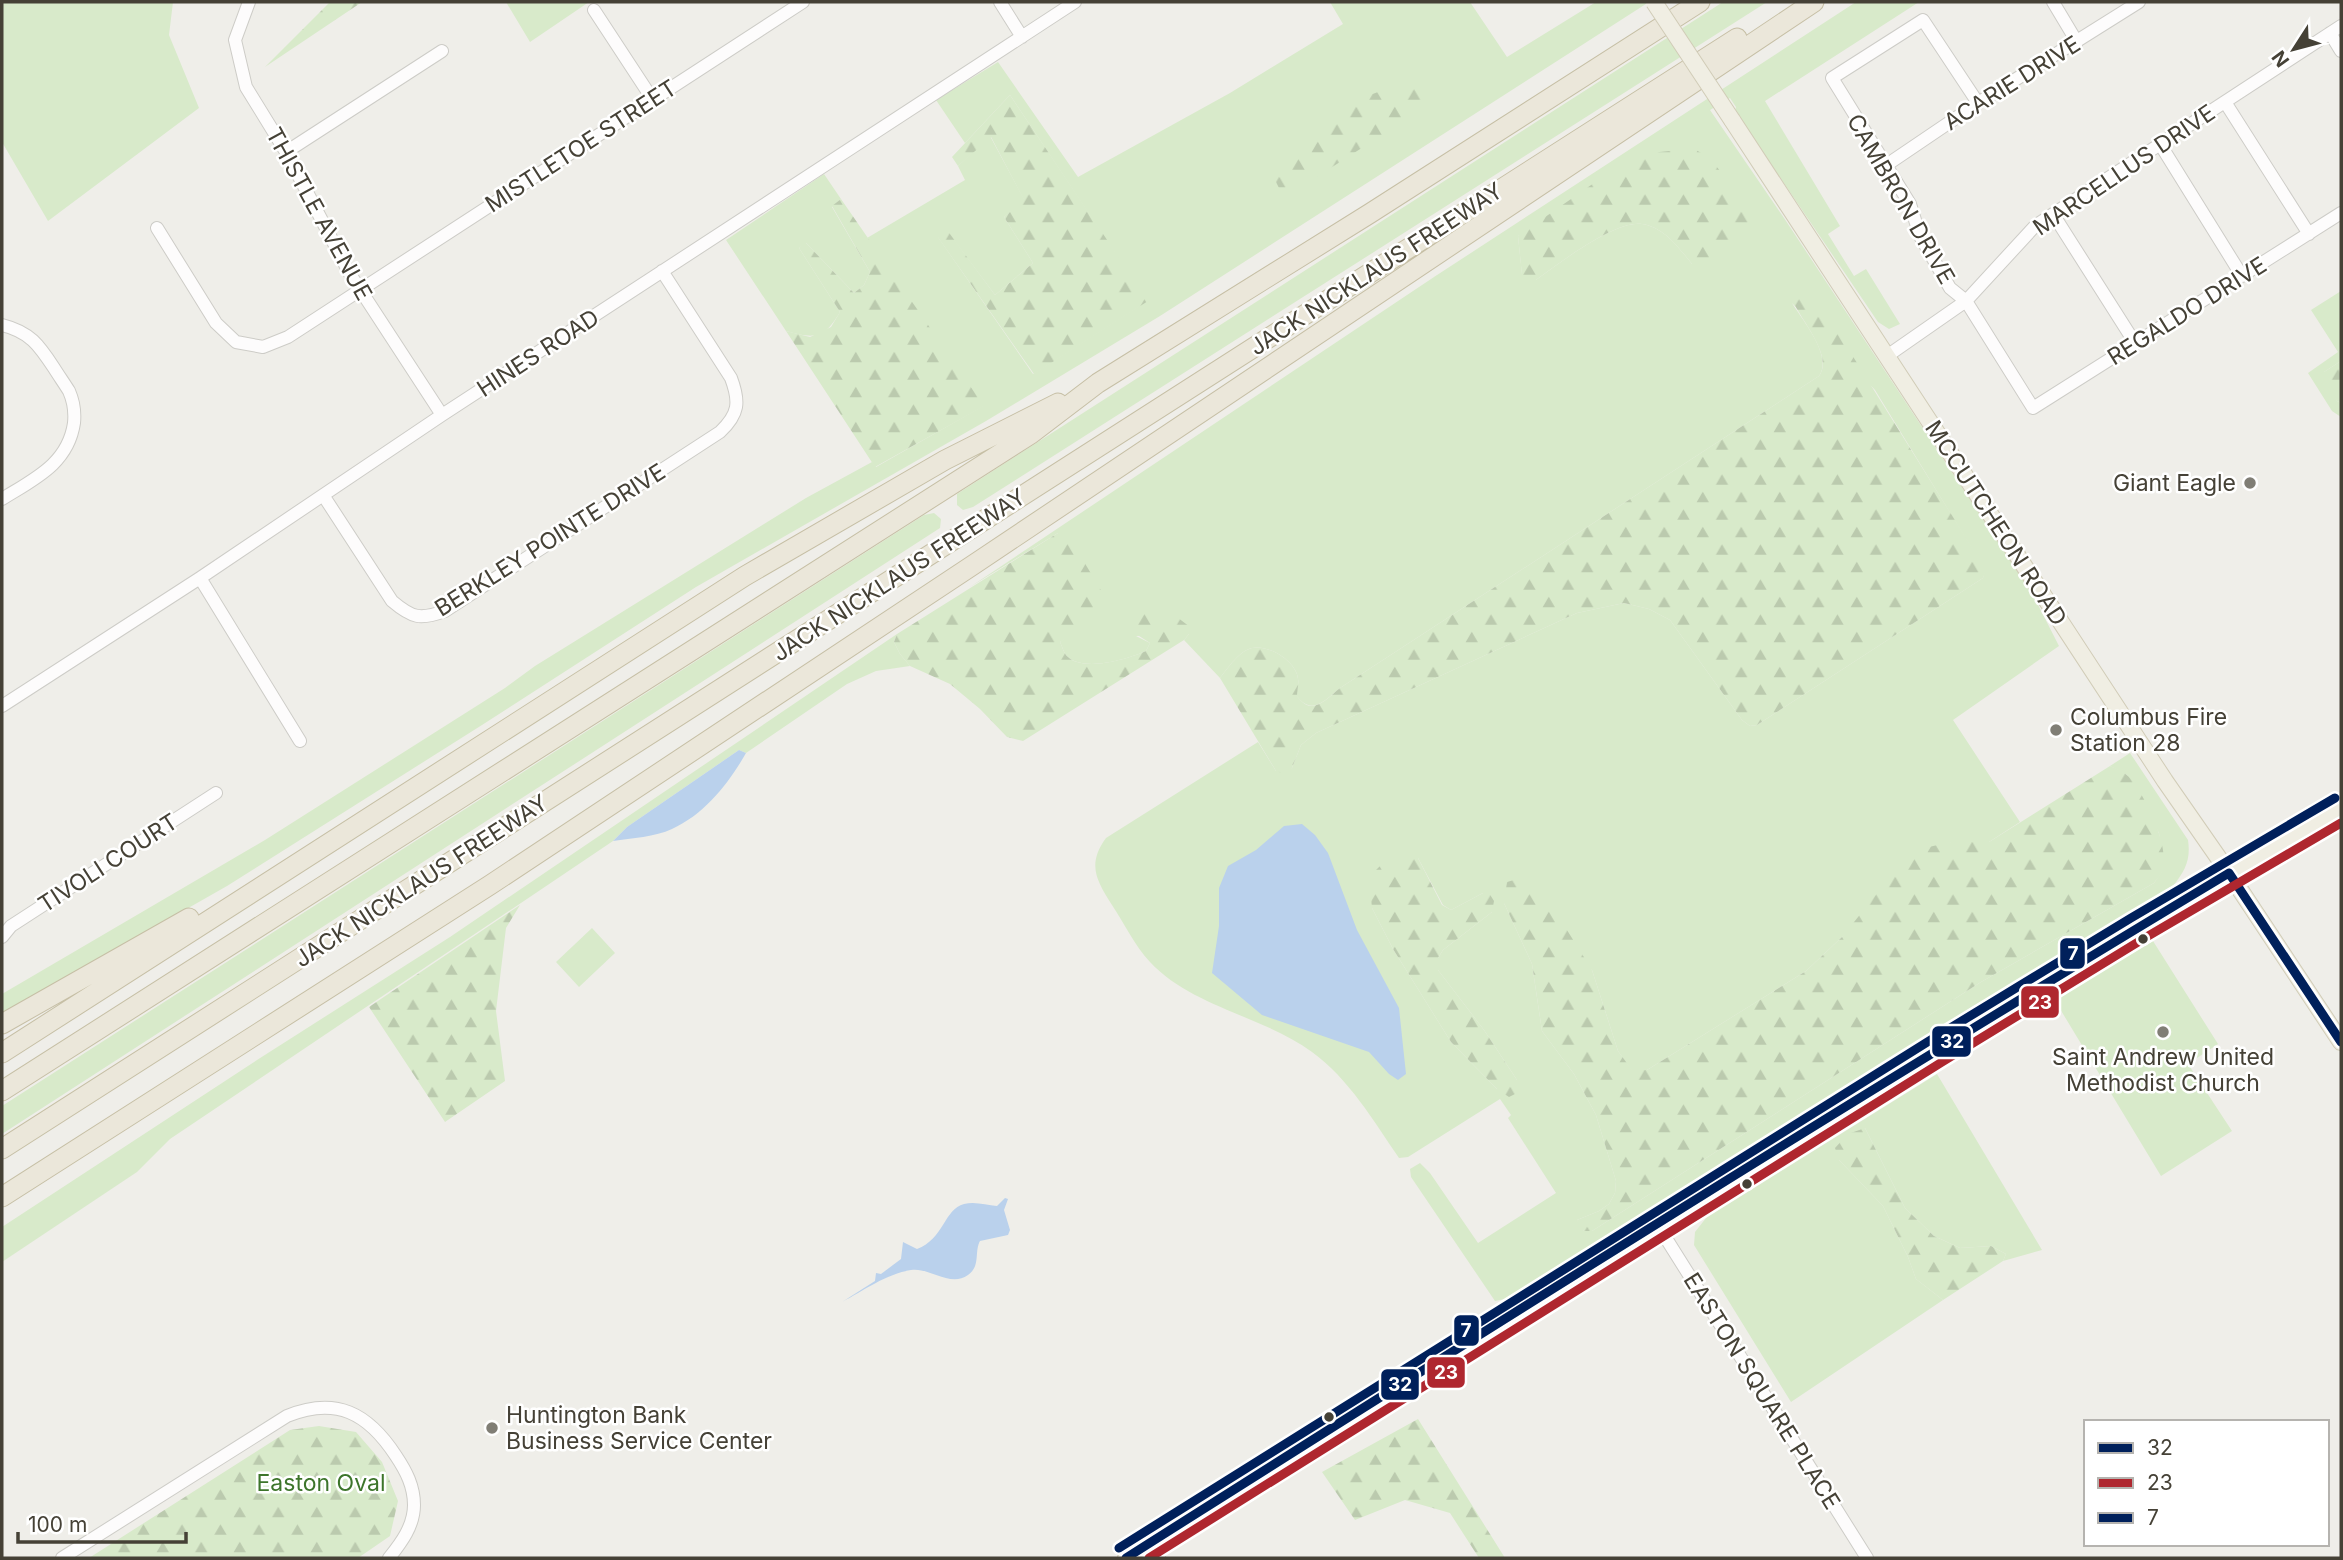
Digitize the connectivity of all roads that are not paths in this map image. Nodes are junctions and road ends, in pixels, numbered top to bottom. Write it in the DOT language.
graph roads {
  1 [pos="248,2"];
  2 [pos="803,2"];
  3 [pos="1000,2"];
  4 [pos="1075,2"];
  5 [pos="1654,2"];
  6 [pos="1700,2"];
  7 [pos="1796,2"];
  8 [pos="1814,2"];
  9 [pos="2053,2"];
  10 [pos="2139,2"];
  11 [pos="594,10"];
  12 [pos="2336,30"];
  13 [pos="1021,37"];
  14 [pos="2077,42"];
  15 [pos="442,51"];
  16 [pos="2341,51"];
  17 [pos="653,100"];
  18 [pos="2225,102"];
  19 [pos="1978,103"];
  20 [pos="2160,145"];
  21 [pos="286,152"];
  22 [pos="1885,166"];
  23 [pos="2341,213"];
  24 [pos="2053,214"];
  25 [pos="157,228"];
  26 [pos="2309,234"];
  27 [pos="662,271"];
  28 [pos="2242,276"];
  29 [pos="360,290"];
  30 [pos="1966,301"];
  31 [pos="2,325"];
  32 [pos="2135,343"];
  33 [pos="1888,356"];
  34 [pos="1098,383"];
  35 [pos="2033,408"];
  36 [pos="442,415"];
  37 [pos="323,495"];
  38 [pos="2,499"];
  39 [pos="200,578"];
  40 [pos="2,706"];
  41 [pos="300,741"];
  42 [pos="216,793"];
  43 [pos="2341,809"];
  44 [pos="317,850"];
  45 [pos="2229,873"];
  46 [pos="490,885"];
  47 [pos="3,932"];
  48 [pos="2,1024"];
  49 [pos="2341,1042"];
  50 [pos="2,1053"];
  51 [pos="2,1091"];
  52 [pos="2,1149"];
  53 [pos="2,1198"];
  54 [pos="2,1212"];
  55 [pos="1657,1224"];
  56 [pos="1150,1543"];
  57 [pos="62,1558"];
  58 [pos="389,1558"];
  59 [pos="1126,1558"];
  60 [pos="1159,1558"];
  61 [pos="1867,1558"];
  1 -- 21 [label="street, THISTLE AVENUE"];
  2 -- 17 [label="street, MISTLETOE STREET"];
  3 -- 13 [label="street"];
  4 -- 13 [label="street, HINES ROAD"];
  5 -- 33 [label="main road, MCCUTCHEON ROAD, bridge"];
  6 -- 34 [label="highway, JACK NICKLAUS FREEWAY"];
  7 -- 52 [label="highway, JACK NICKLAUS FREEWAY"];
  8 -- 46 [label="highway"];
  9 -- 14 [label="street"];
  10 -- 14 [label="street, ACARIE DRIVE"];
  11 -- 17 [label="street"];
  12 -- 16 [label="street"];
  12 -- 18 [label="street, MARCELLUS DRIVE"];
  13 -- 27 [label="street, HINES ROAD"];
  14 -- 19 [label="street, ACARIE DRIVE"];
  15 -- 21 [label="street"];
  17 -- 29 [label="street, MISTLETOE STREET"];
  18 -- 20 [label="street, MARCELLUS DRIVE"];
  18 -- 26 [label="street"];
  19 -- 22 [label="street, ACARIE DRIVE"];
  19 -- 22 [label="street, CAMBRON DRIVE"];
  20 -- 24 [label="street, MARCELLUS DRIVE"];
  20 -- 28 [label="street"];
  21 -- 29 [label="street, THISTLE AVENUE"];
  22 -- 30 [label="street, CAMBRON DRIVE"];
  23 -- 26 [label="street, REGALDO DRIVE"];
  24 -- 30 [label="street, MARCELLUS DRIVE"];
  24 -- 32 [label="street"];
  25 -- 29 [label="street, MISTLETOE STREET"];
  26 -- 28 [label="street, REGALDO DRIVE"];
  27 -- 36 [label="street, HINES ROAD"];
  27 -- 37 [label="street, BERKLEY POINTE DRIVE"];
  28 -- 32 [label="street, REGALDO DRIVE"];
  29 -- 36 [label="street, THISTLE AVENUE"];
  30 -- 33 [label="street, MARCELLUS DRIVE"];
  30 -- 35 [label="street, CAMBRON DRIVE"];
  31 -- 38 [label="street"];
  32 -- 35 [label="street, REGALDO DRIVE"];
  33 -- 45 [label="main road, MCCUTCHEON ROAD"];
  34 -- 44 [label="highway"];
  34 -- 51 [label="highway, JACK NICKLAUS FREEWAY"];
  36 -- 37 [label="street, HINES ROAD"];
  37 -- 39 [label="street, HINES ROAD"];
  39 -- 40 [label="street, HINES ROAD"];
  39 -- 41 [label="street"];
  42 -- 47 [label="street, TIVOLI COURT"];
  43 -- 45 [label="main road"];
  44 -- 48 [label="highway"];
  44 -- 50 [label="highway"];
  45 -- 49 [label="main road, MCCUTCHEON ROAD"];
  45 -- 55 [label="main road"];
  46 -- 53 [label="highway"];
  46 -- 54 [label="highway"];
  55 -- 56 [label="main road"];
  55 -- 61 [label="street, EASTON SQUARE PLACE"];
  56 -- 59 [label="main road"];
  56 -- 60 [label="street"];
  57 -- 58 [label="street"];
}
